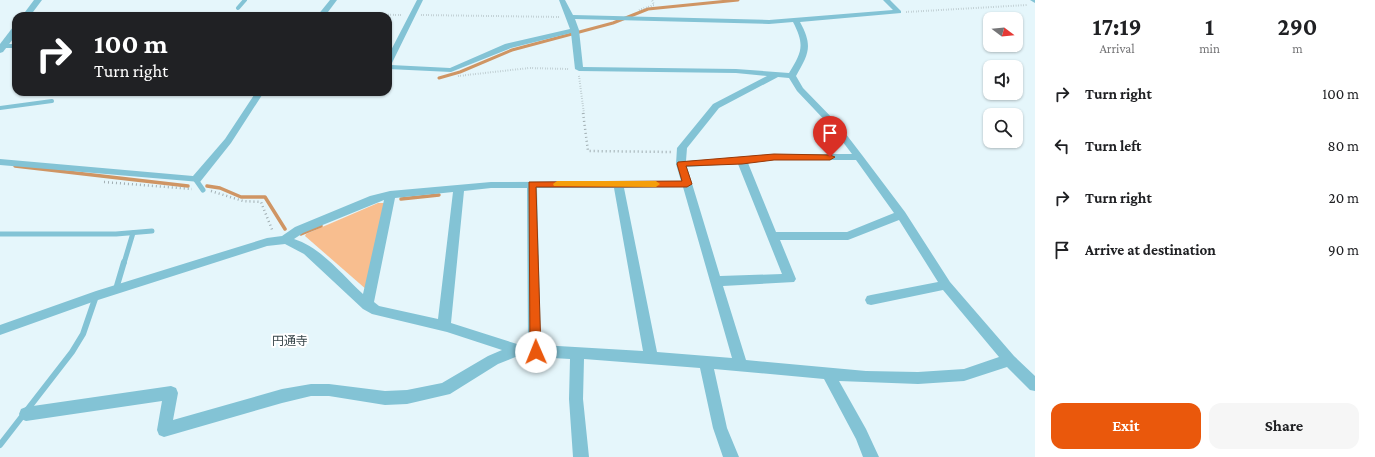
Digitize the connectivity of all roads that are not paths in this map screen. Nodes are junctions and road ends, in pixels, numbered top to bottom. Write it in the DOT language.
graph roads {
  1 [pos="38,0"];
  2 [pos="245,0"];
  3 [pos="334,0"];
  4 [pos="420,0"];
  5 [pos="562,0"];
  6 [pos="886,0"];
  7 [pos="238,8"];
  8 [pos="29,12"];
  9 [pos="324,12"];
  10 [pos="572,17"];
  11 [pos="796,21"];
  12 [pos="575,30"];
  13 [pos="12,34"];
  14 [pos="12,46"];
  15 [pos="1,47"];
  16 [pos="392,57"];
  17 [pos="392,65"];
  18 [pos="776,75"];
  19 [pos="792,76"];
  20 [pos="257,96"];
  21 [pos="52,101"];
  22 [pos="0,108"];
  23 [pos="859,157"];
  24 [pos="742,161"];
  25 [pos="0,162"];
  26 [pos="681,164"];
  27 [pos="196,180"];
  28 [pos="618,183"];
  29 [pos="532,184"];
  30 [pos="687,184"];
  31 [pos="459,189"];
  32 [pos="203,190"];
  33 [pos="390,196"];
  34 [pos="901,215"];
  35 [pos="152,232"];
  36 [pos="133,233"];
  37 [pos="0,234"];
  38 [pos="773,236"];
  39 [pos="281,239"];
  40 [pos="715,281"];
  41 [pos="946,285"];
  42 [pos="116,289"];
  43 [pos="96,296"];
  44 [pos="871,300"];
  45 [pos="367,305"];
  46 [pos="444,326"];
  47 [pos="0,330"];
  48 [pos="517,350"];
  49 [pos="536,352"];
  50 [pos="577,354"];
  51 [pos="651,357"];
  52 [pos="1009,360"];
  53 [pos="706,363"];
  54 [pos="741,366"];
  55 [pos="828,374"];
  56 [pos="1035,385"];
  57 [pos="26,414"];
  58 [pos="0,445"];
  59 [pos="580,457"];
  60 [pos="731,457"];
  61 [pos="871,457"];
  1 -- 8 [label="street"];
  2 -- 7 [label="lane"];
  3 -- 9 [label="street"];
  4 -- 16 [label="street"];
  5 -- 10 [label="street"];
  6 -- 11 [label="street"];
  10 -- 11 [label="street"];
  10 -- 12 [label="street"];
  11 -- 19 [label="street"];
  12 -- 17 [label="street"];
  12 -- 18 [label="street"];
  13 -- 15 [label="street"];
  14 -- 15 [label="lane"];
  18 -- 19 [label="street"];
  18 -- 26 [label="street"];
  19 -- 23 [label="street"];
  20 -- 27 [label="street"];
  21 -- 22 [label="lane"];
  23 -- 24 [label="street"];
  23 -- 34 [label="street"];
  24 -- 26 [label="street"];
  24 -- 38 [label="street"];
  25 -- 27 [label="street"];
  26 -- 30 [label="street"];
  27 -- 32 [label="lane"];
  28 -- 29 [label="street"];
  28 -- 30 [label="street"];
  28 -- 51 [label="street"];
  29 -- 31 [label="street"];
  29 -- 49 [label="street"];
  30 -- 40 [label="street"];
  31 -- 33 [label="street"];
  31 -- 46 [label="street"];
  33 -- 39 [label="street"];
  33 -- 45 [label="street"];
  34 -- 38 [label="street"];
  34 -- 41 [label="street"];
  35 -- 36 [label="lane"];
  36 -- 37 [label="lane"];
  36 -- 42 [label="lane"];
  38 -- 40 [label="street"];
  39 -- 42 [label="street"];
  39 -- 45 [label="street"];
  40 -- 54 [label="street"];
  41 -- 44 [label="street"];
  41 -- 52 [label="street"];
  42 -- 43 [label="street"];
  43 -- 47 [label="street"];
  43 -- 57 [label="lane"];
  45 -- 46 [label="street"];
  46 -- 48 [label="street"];
  48 -- 49 [label="street"];
  48 -- 57 [label="street"];
  49 -- 50 [label="street"];
  50 -- 51 [label="street"];
  50 -- 59 [label="street"];
  51 -- 53 [label="street"];
  52 -- 55 [label="street"];
  52 -- 56 [label="street"];
  53 -- 54 [label="street"];
  53 -- 60 [label="street"];
  54 -- 55 [label="street"];
  55 -- 61 [label="street"];
  57 -- 58 [label="lane"];
}
